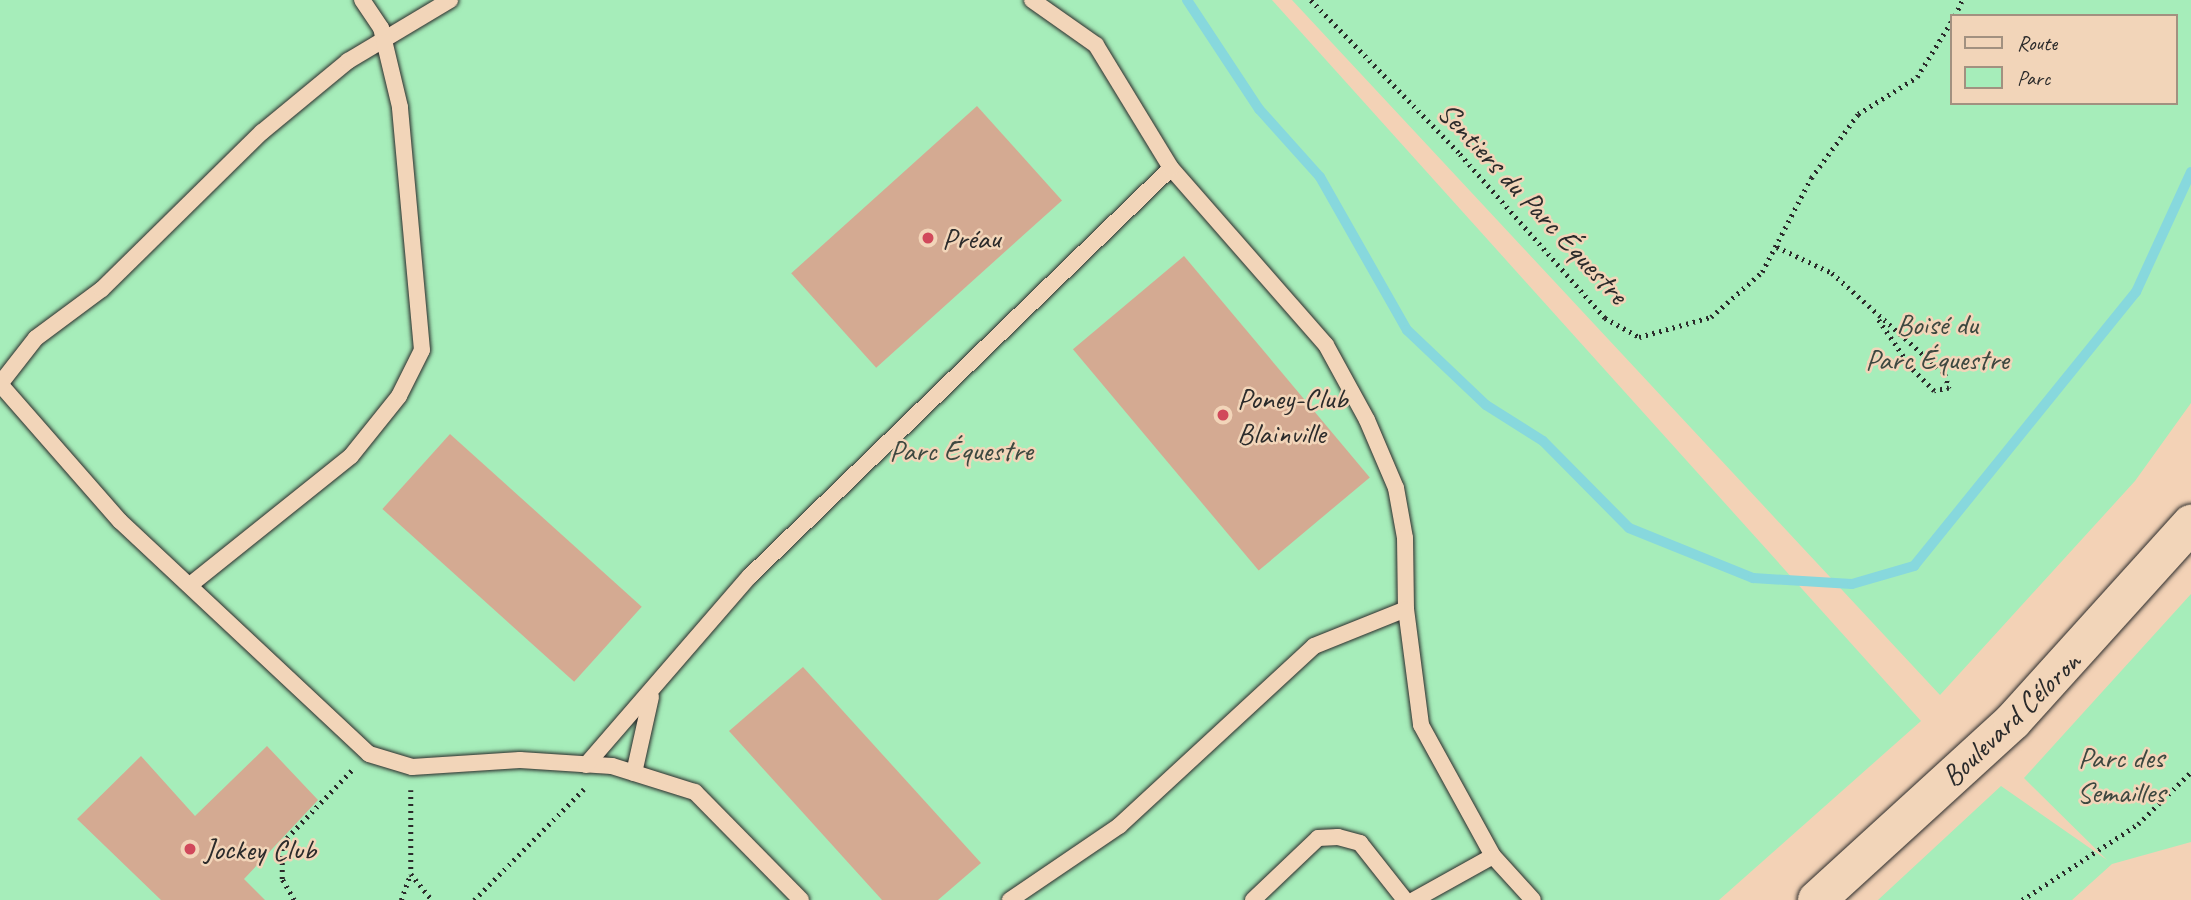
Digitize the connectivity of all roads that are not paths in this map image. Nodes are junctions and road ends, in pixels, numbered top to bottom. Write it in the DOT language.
graph roads {
  1 [pos="362,0"];
  2 [pos="450,0"];
  3 [pos="1032,0"];
  4 [pos="384,40"];
  5 [pos="1171,168"];
  6 [pos="0,384"];
  7 [pos="2191,524"];
  8 [pos="190,585"];
  9 [pos="1406,609"];
  10 [pos="651,695"];
  11 [pos="586,765"];
  12 [pos="634,773"];
  13 [pos="1493,856"];
  14 [pos="801,900"];
  15 [pos="1010,900"];
  16 [pos="1253,900"];
  17 [pos="1405,900"];
  18 [pos="1414,900"];
  19 [pos="1533,900"];
  20 [pos="1817,900"];
  1 -- 4 [label="lane"];
  2 -- 4 [label="lane"];
  3 -- 5 [label="lane"];
  4 -- 6 [label="lane"];
  4 -- 8 [label="lane"];
  5 -- 9 [label="lane"];
  5 -- 10 [label="lane"];
  6 -- 8 [label="lane"];
  7 -- 20 [label="street, Boulevard Céloron"];
  8 -- 11 [label="lane"];
  9 -- 13 [label="lane"];
  9 -- 15 [label="lane"];
  10 -- 11 [label="lane"];
  10 -- 12 [label="lane"];
  11 -- 12 [label="lane"];
  12 -- 14 [label="lane"];
  13 -- 18 [label="lane"];
  13 -- 19 [label="lane"];
  16 -- 17 [label="lane"];
}
